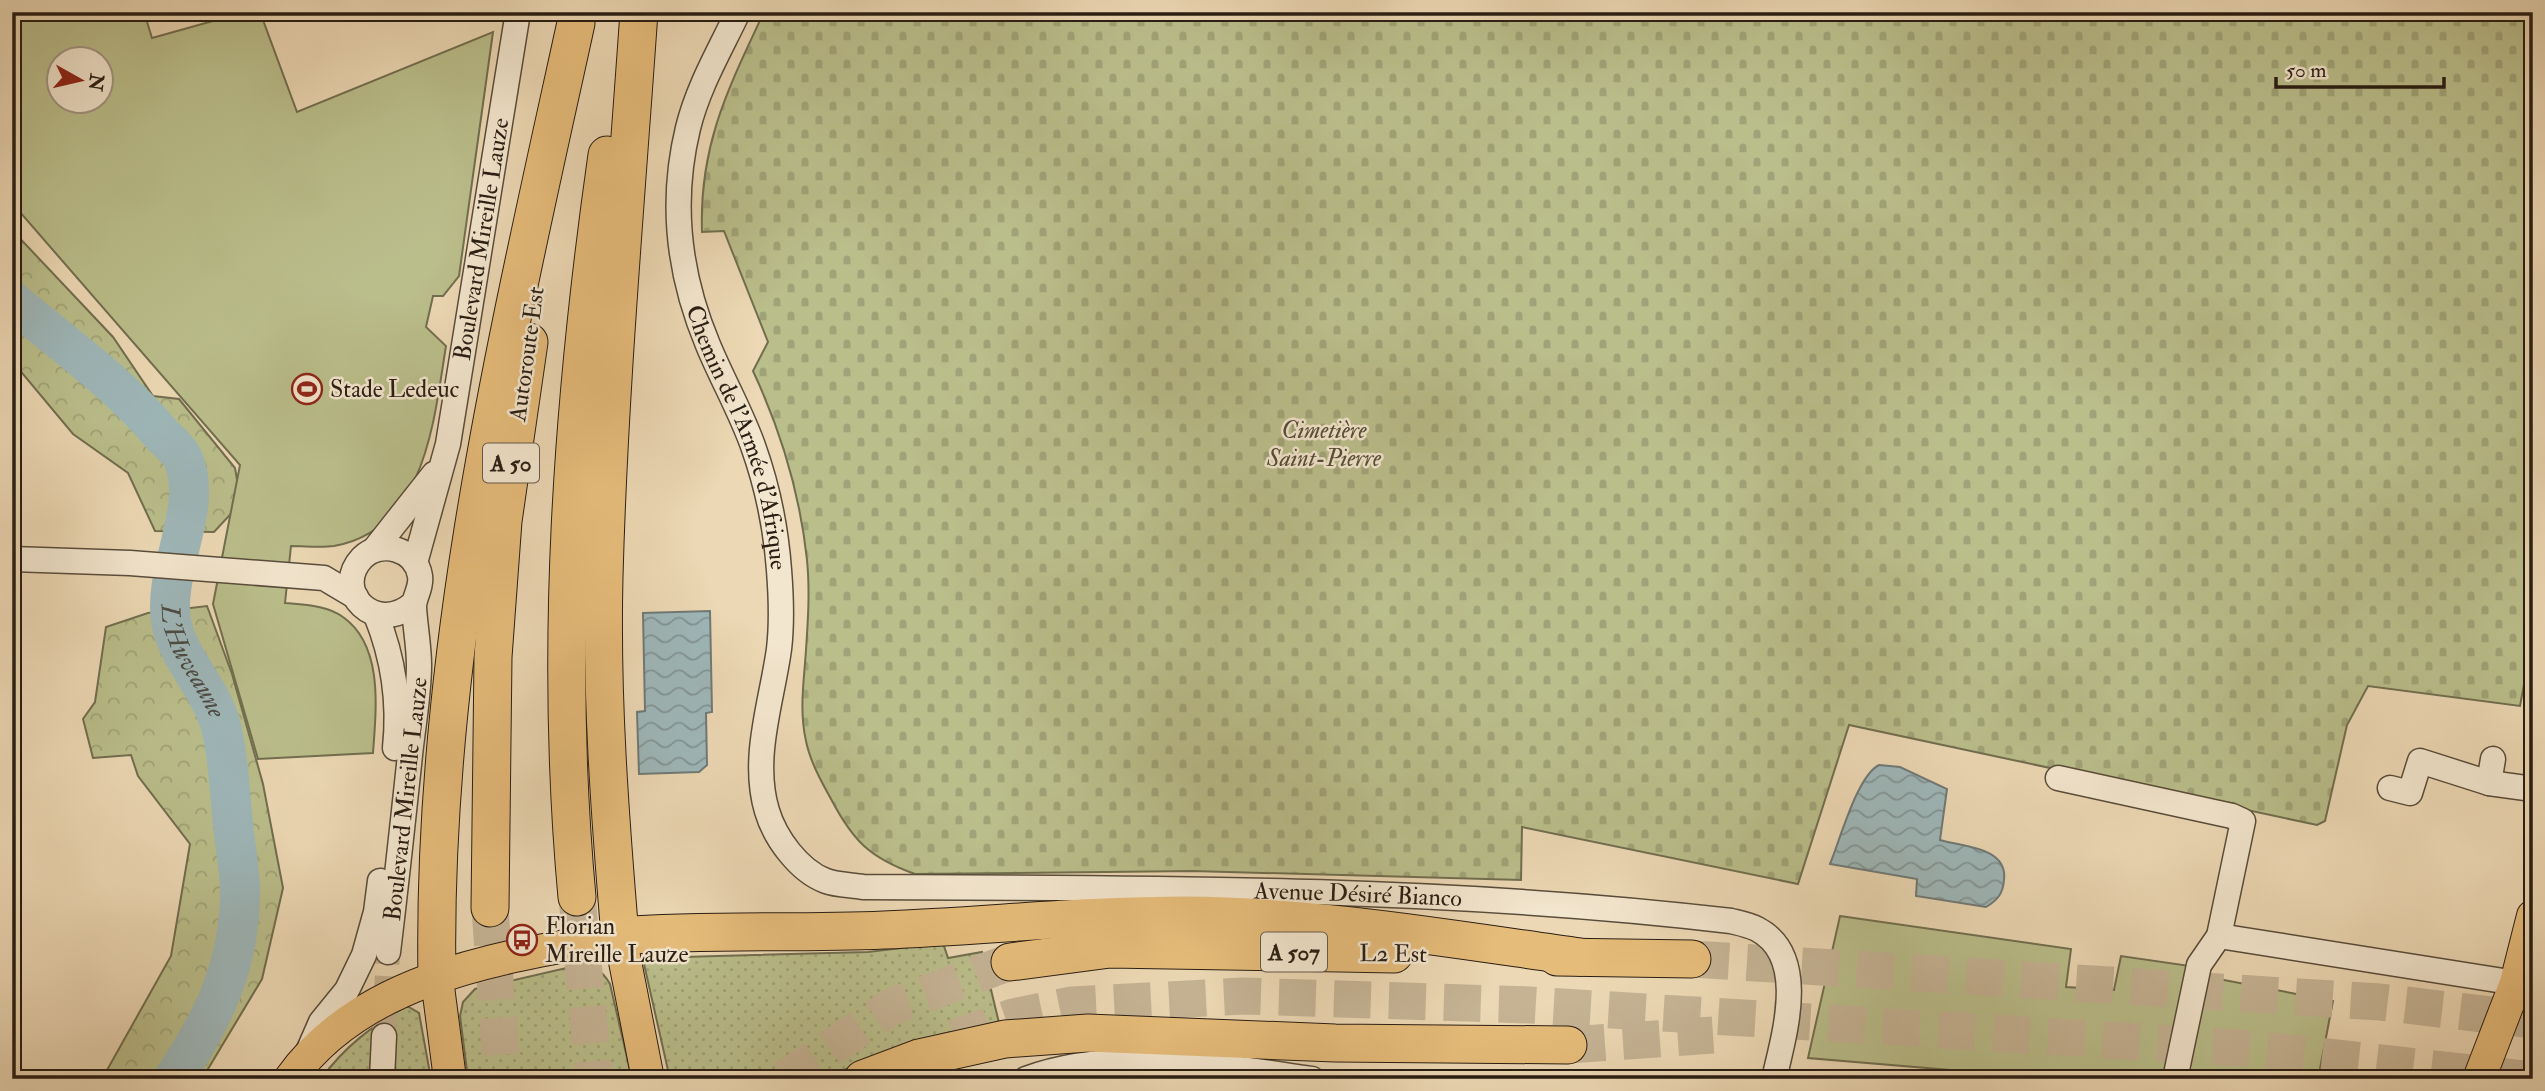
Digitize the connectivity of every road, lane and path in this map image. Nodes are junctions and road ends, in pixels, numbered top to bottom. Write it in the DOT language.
graph roads {
  1 [pos="518,12"];
  2 [pos="627,12"];
  3 [pos="639,12"];
  4 [pos="738,12"];
  5 [pos="576,17"];
  6 [pos="440,465"];
  7 [pos="365,558"];
  8 [pos="12,559"];
  9 [pos="415,563"];
  10 [pos="324,578"];
  11 [pos="356,597"];
  12 [pos="414,603"];
  13 [pos="376,615"];
  14 [pos="2058,778"];
  15 [pos="2390,788"];
  16 [pos="2533,789"];
  17 [pos="801,864"];
  18 [pos="577,897"];
  19 [pos="490,908"];
  20 [pos="2533,916"];
  21 [pos="620,936"];
  22 [pos="2219,936"];
  23 [pos="388,952"];
  24 [pos="1580,957"];
  25 [pos="1692,959"];
  26 [pos="1010,962"];
  27 [pos="437,979"];
  28 [pos="2516,983"];
  29 [pos="384,1036"];
  30 [pos="1568,1045"];
  31 [pos="298,1069"];
  32 [pos="383,1079"];
  33 [pos="450,1079"];
  34 [pos="648,1079"];
  35 [pos="863,1079"];
  36 [pos="1026,1079"];
  37 [pos="1312,1079"];
  38 [pos="1774,1079"];
  39 [pos="2175,1079"];
  40 [pos="2479,1079"];
  1 -- 6 [label="street, Boulevard Mireille Lauze"];
  2 -- 18 [label="highway, A 50"];
  3 -- 21 [label="highway"];
  4 -- 17 [label="street, Chemin de l'Armée d'Afrique"];
  5 -- 19 [label="highway, Autoroute Est / A 50"];
  5 -- 27 [label="highway"];
  6 -- 7 [label="street, Boulevard Mireille Lauze"];
  6 -- 9 [label="street, Boulevard Mireille Lauze"];
  7 -- 9 [label="street"];
  7 -- 10 [label="street"];
  7 -- 11 [label="street"];
  8 -- 10 [label="street"];
  9 -- 12 [label="street"];
  10 -- 11 [label="street"];
  11 -- 13 [label="street"];
  12 -- 13 [label="street"];
  12 -- 23 [label="street, Boulevard Mireille Lauze"];
  13 -- 31 [label="street, Boulevard Mireille Lauze"];
  14 -- 22 [label="street"];
  15 -- 16 [label="street"];
  17 -- 38 [label="street, Avenue Désiré Bianco"];
  20 -- 28 [label="main road"];
  21 -- 24 [label="highway"];
  21 -- 27 [label="main road, Boulevard Mireille Lauze"];
  21 -- 34 [label="main road"];
  22 -- 28 [label="street"];
  22 -- 39 [label="street"];
  24 -- 25 [label="highway, L2 Est / A 507"];
  24 -- 26 [label="highway, L2 Est / A 507"];
  27 -- 31 [label="main road, Boulevard Mireille Lauze"];
  27 -- 33 [label="main road"];
  28 -- 40 [label="main road"];
  29 -- 32 [label="street"];
  30 -- 35 [label="highway"];
  36 -- 37 [label="street"];
}
